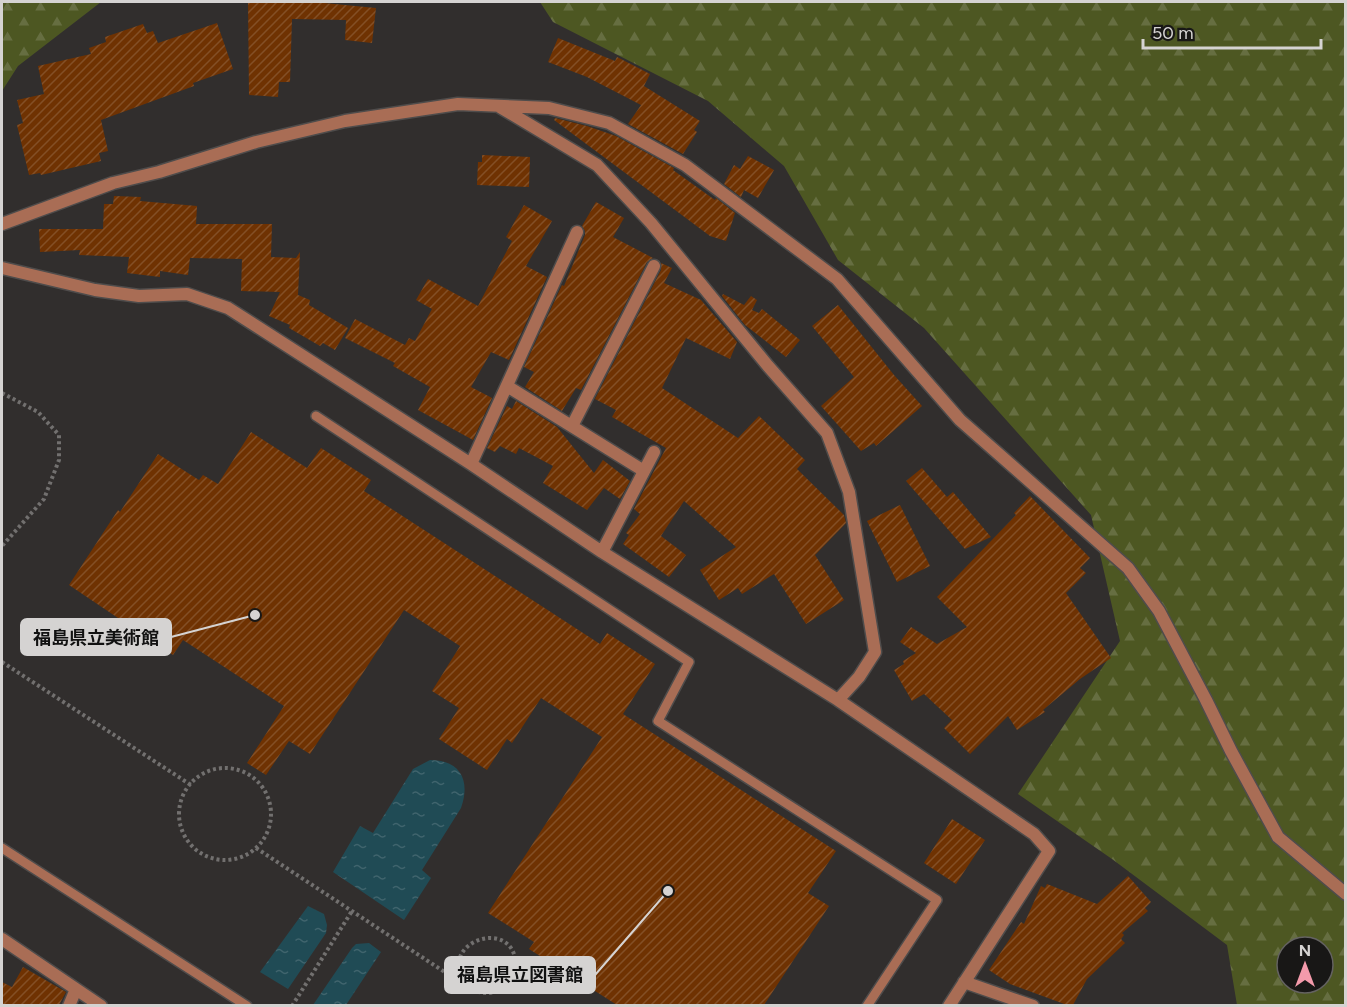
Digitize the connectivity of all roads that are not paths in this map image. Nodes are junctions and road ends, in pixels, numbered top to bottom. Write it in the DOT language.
graph roads {
  1 [pos="499,107"];
  2 [pos="2,224"];
  3 [pos="577,232"];
  4 [pos="654,266"];
  5 [pos="2,268"];
  6 [pos="507,386"];
  7 [pos="316,416"];
  8 [pos="572,426"];
  9 [pos="654,452"];
  10 [pos="471,464"];
  11 [pos="644,471"];
  12 [pos="602,552"];
  13 [pos="838,700"];
  14 [pos="2,848"];
  15 [pos="1346,894"];
  16 [pos="2,939"];
  17 [pos="964,982"];
  18 [pos="76,989"];
  19 [pos="69,1005"];
  20 [pos="101,1005"];
  21 [pos="247,1005"];
  22 [pos="867,1005"];
  23 [pos="949,1005"];
  24 [pos="1033,1005"];
  1 -- 2 [label="street"];
  1 -- 13 [label="street"];
  1 -- 15 [label="street"];
  3 -- 6 [label="street"];
  4 -- 8 [label="street"];
  5 -- 10 [label="street"];
  6 -- 8 [label="street"];
  6 -- 10 [label="street"];
  7 -- 22 [label="lane"];
  8 -- 11 [label="street"];
  9 -- 11 [label="street"];
  10 -- 12 [label="street"];
  11 -- 12 [label="street"];
  12 -- 13 [label="street"];
  13 -- 17 [label="street"];
  14 -- 21 [label="lane"];
  16 -- 18 [label="street"];
  17 -- 23 [label="street"];
  17 -- 24 [label="street"];
  18 -- 19 [label="street"];
  18 -- 20 [label="street"];
}
